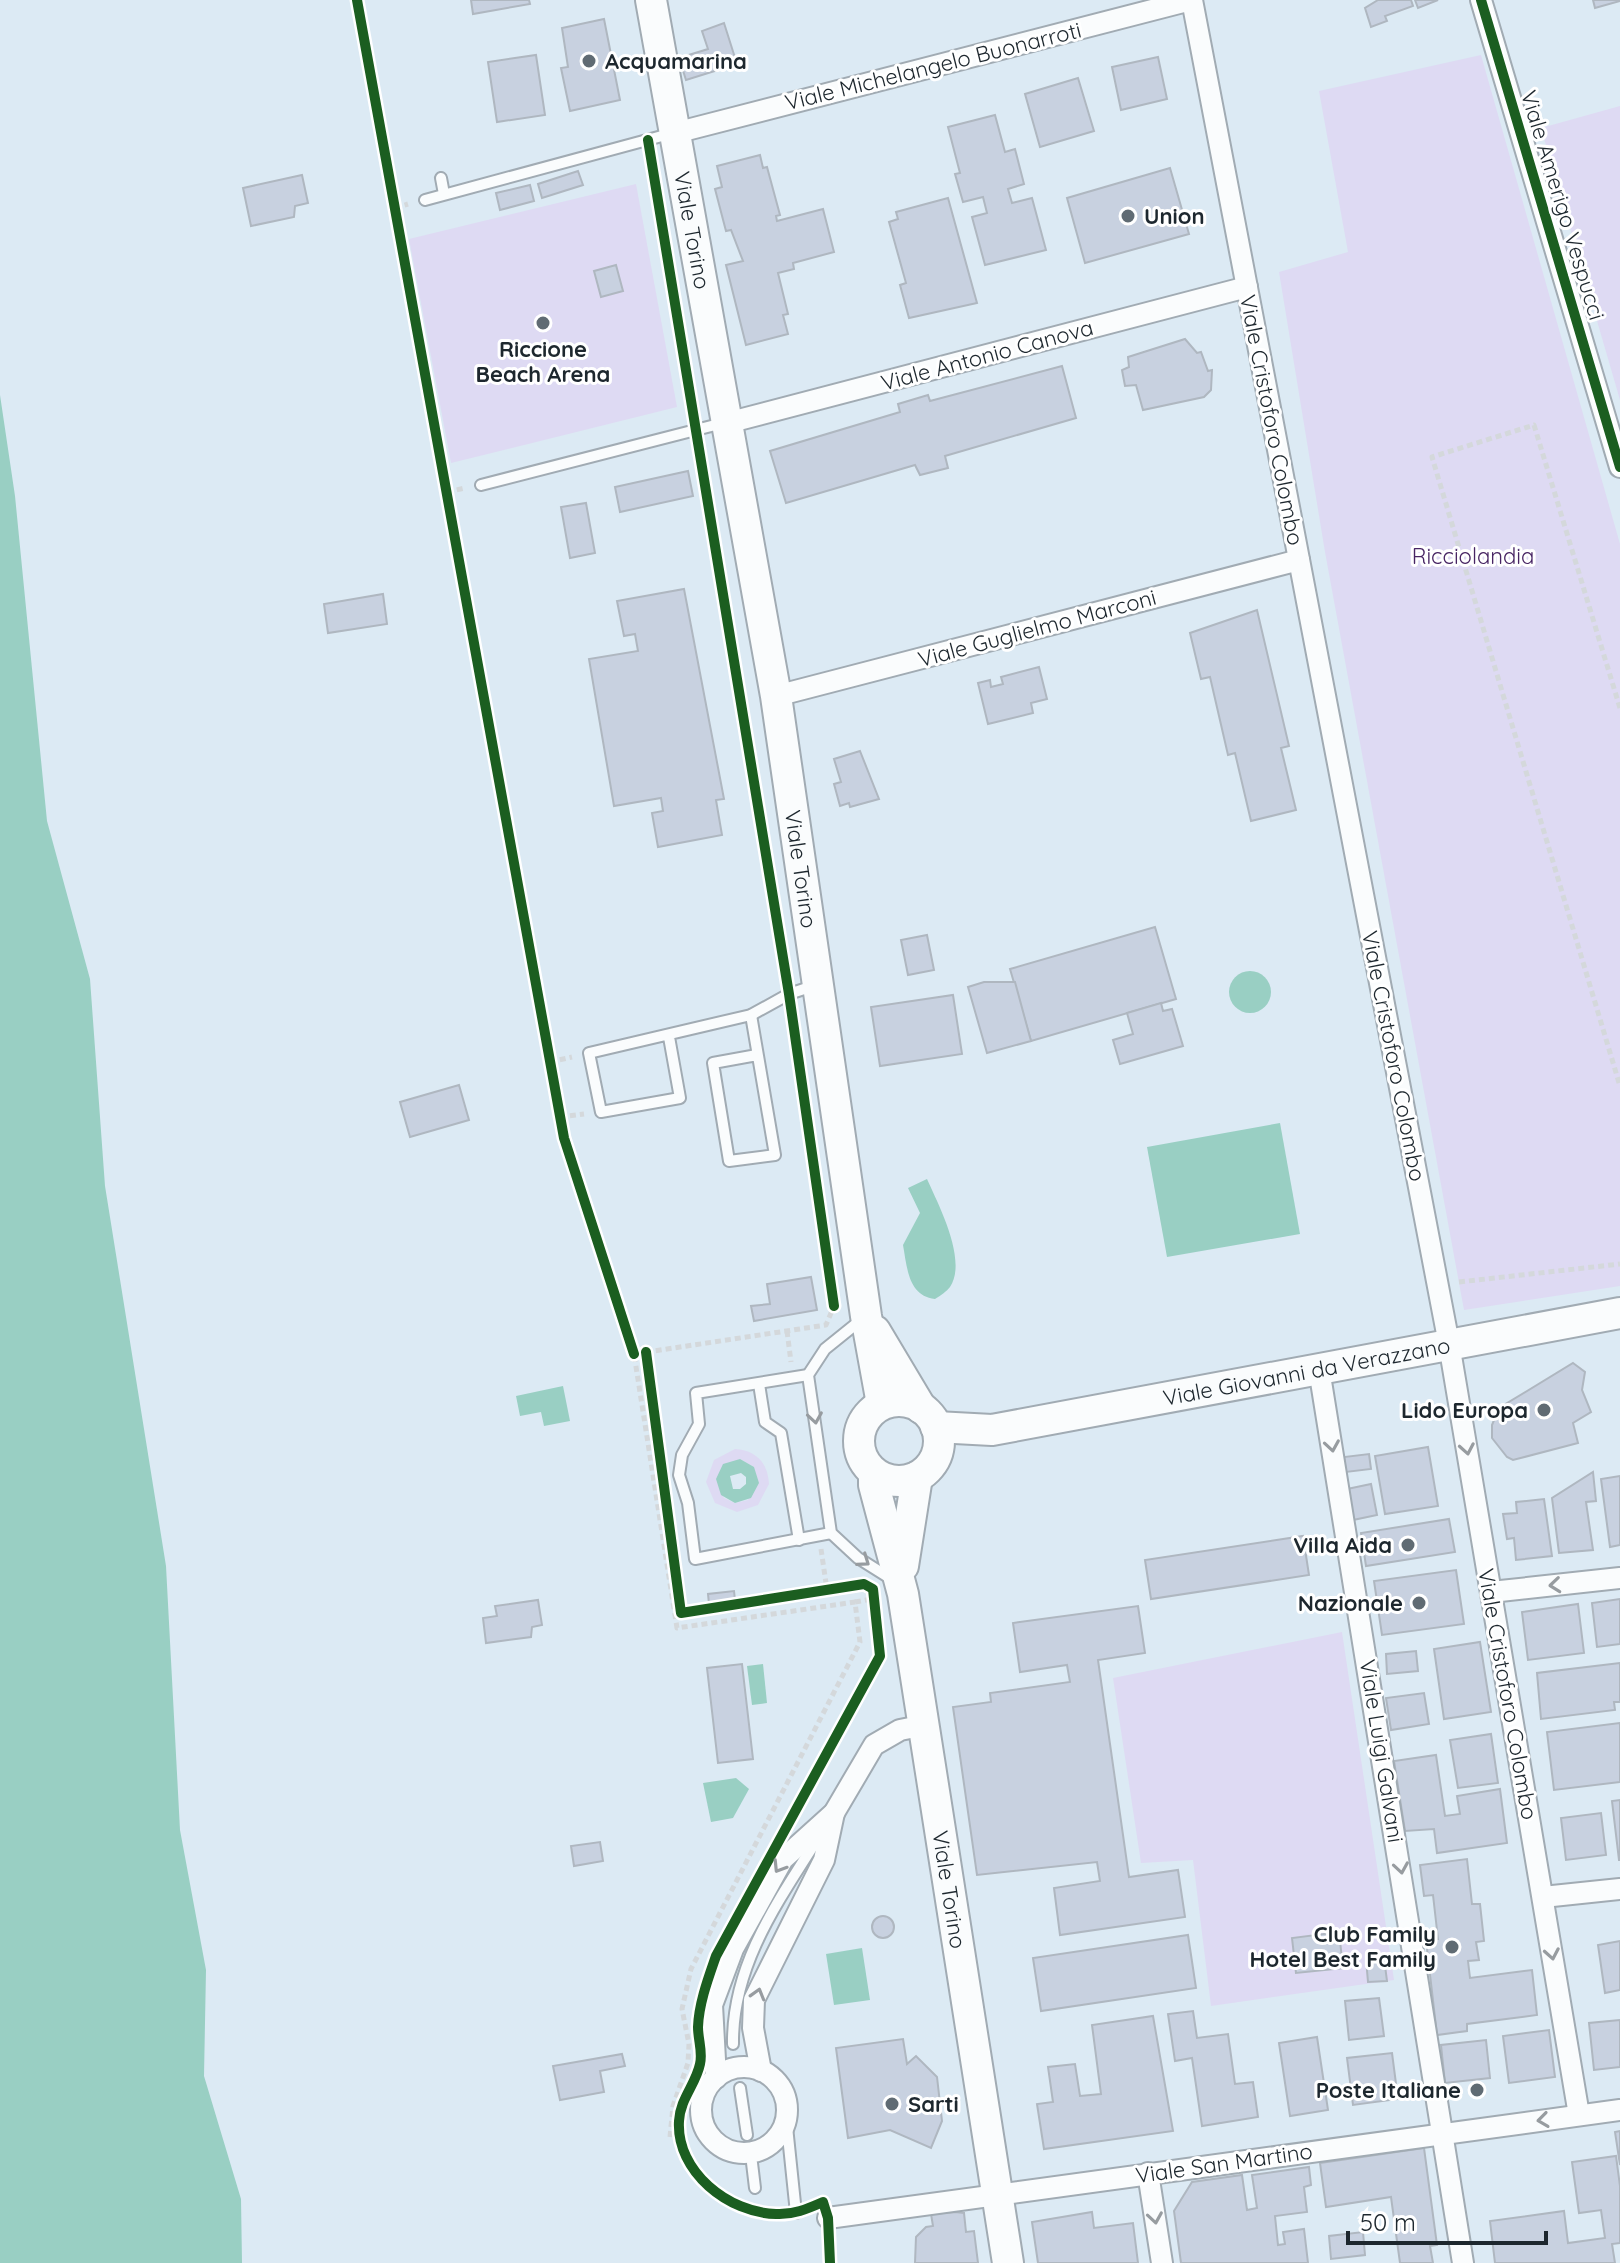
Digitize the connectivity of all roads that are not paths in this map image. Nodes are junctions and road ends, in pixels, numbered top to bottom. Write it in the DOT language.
graph roads {
  1 [pos="651,0"];
  2 [pos="1191,0"];
  3 [pos="1481,0"];
  4 [pos="675,133"];
  5 [pos="441,178"];
  6 [pos="444,194"];
  7 [pos="425,200"];
  8 [pos="1247,287"];
  9 [pos="727,423"];
  10 [pos="1620,467"];
  11 [pos="481,485"];
  12 [pos="1299,560"];
  13 [pos="776,696"];
  14 [pos="818,984"];
  15 [pos="751,1015"];
  16 [pos="669,1037"];
  17 [pos="757,1055"];
  18 [pos="1620,1313"];
  19 [pos="866,1316"];
  20 [pos="1449,1344"];
  21 [pos="1319,1369"];
  22 [pos="808,1375"];
  23 [pos="759,1384"];
  24 [pos="882,1404"];
  25 [pos="929,1417"];
  26 [pos="992,1430"];
  27 [pos="924,1471"];
  28 [pos="874,1473"];
  29 [pos="831,1533"];
  30 [pos="799,1540"];
  31 [pos="1620,1578"];
  32 [pos="887,1587"];
  33 [pos="1491,1592"];
  34 [pos="925,1725"];
  35 [pos="834,1813"];
  36 [pos="1620,1889"];
  37 [pos="1543,1897"];
  38 [pos="733,2044"];
  39 [pos="761,2071"];
  40 [pos="716,2078"];
  41 [pos="740,2088"];
  42 [pos="1620,2110"];
  43 [pos="1579,2115"];
  44 [pos="786,2117"];
  45 [pos="1444,2134"];
  46 [pos="747,2135"];
  47 [pos="752,2163"];
  48 [pos="1148,2173"];
  49 [pos="755,2188"];
  50 [pos="998,2193"];
  51 [pos="796,2213"];
  52 [pos="828,2218"];
  53 [pos="1008,2263"];
  54 [pos="1162,2263"];
  55 [pos="1463,2263"];
  1 -- 4 [label="street, Viale Torino"];
  2 -- 4 [label="street, Viale Michelangelo Buonarroti"];
  2 -- 8 [label="street, Viale Cristoforo Colombo"];
  3 -- 10 [label="street, Viale Amerigo Vespucci"];
  4 -- 6 [label="lane"];
  4 -- 9 [label="street, Viale Torino"];
  5 -- 6 [label="lane"];
  6 -- 7 [label="lane"];
  8 -- 9 [label="street, Viale Antonio Canova"];
  8 -- 12 [label="street, Viale Cristoforo Colombo"];
  9 -- 11 [label="lane"];
  9 -- 13 [label="street, Viale Torino"];
  12 -- 13 [label="street, Viale Guglielmo Marconi"];
  12 -- 20 [label="street, Viale Cristoforo Colombo"];
  13 -- 14 [label="street, Viale Torino"];
  14 -- 15 [label="lane"];
  14 -- 19 [label="street, Viale Torino"];
  15 -- 16 [label="lane"];
  15 -- 17 [label="lane"];
  16 -- 16 [label="lane"];
  17 -- 17 [label="lane"];
  18 -- 20 [label="street, Viale Giovanni da Verazzano"];
  19 -- 22 [label="lane"];
  19 -- 24 [label="street, Viale Torino"];
  19 -- 25 [label="street, Viale Torino"];
  20 -- 21 [label="street, Viale Giovanni da Verazzano"];
  20 -- 33 [label="street, Viale Cristoforo Colombo, one-way"];
  21 -- 26 [label="street, Viale Giovanni da Verazzano"];
  21 -- 45 [label="street, Viale Luigi Galvani, one-way"];
  22 -- 23 [label="lane"];
  22 -- 29 [label="lane, one-way"];
  23 -- 30 [label="lane"];
  23 -- 30 [label="lane"];
  24 -- 25 [label="street"];
  24 -- 28 [label="street"];
  25 -- 26 [label="street, Viale Giovanni da Verazzano"];
  25 -- 27 [label="street"];
  26 -- 27 [label="street, Viale Giovanni da Verazzano"];
  27 -- 28 [label="street"];
  27 -- 32 [label="street, Viale Torino"];
  28 -- 32 [label="street, Viale Torino"];
  29 -- 30 [label="lane"];
  29 -- 32 [label="lane, one-way"];
  31 -- 33 [label="street, one-way"];
  32 -- 34 [label="street, Viale Torino"];
  33 -- 37 [label="street, Viale Cristoforo Colombo"];
  34 -- 35 [label="street"];
  34 -- 50 [label="street, Viale Torino"];
  35 -- 38 [label="lane"];
  39 -- 35 [label="street, one-way"];
  35 -- 40 [label="street, one-way"];
  36 -- 37 [label="street"];
  37 -- 43 [label="street, Viale Cristoforo Colombo, one-way"];
  39 -- 40 [label="street"];
  39 -- 44 [label="street"];
  40 -- 44 [label="street"];
  41 -- 46 [label="lane"];
  42 -- 43 [label="street, Viale San Martino"];
  43 -- 45 [label="street, Viale San Martino, one-way"];
  44 -- 51 [label="lane"];
  45 -- 48 [label="street, Viale San Martino"];
  45 -- 55 [label="street, Viale Luigi Galvani"];
  47 -- 49 [label="lane"];
  48 -- 50 [label="street, Viale San Martino"];
  48 -- 54 [label="street, one-way"];
  50 -- 52 [label="street, Viale San Martino"];
  50 -- 53 [label="street, Viale Torino"];
}
